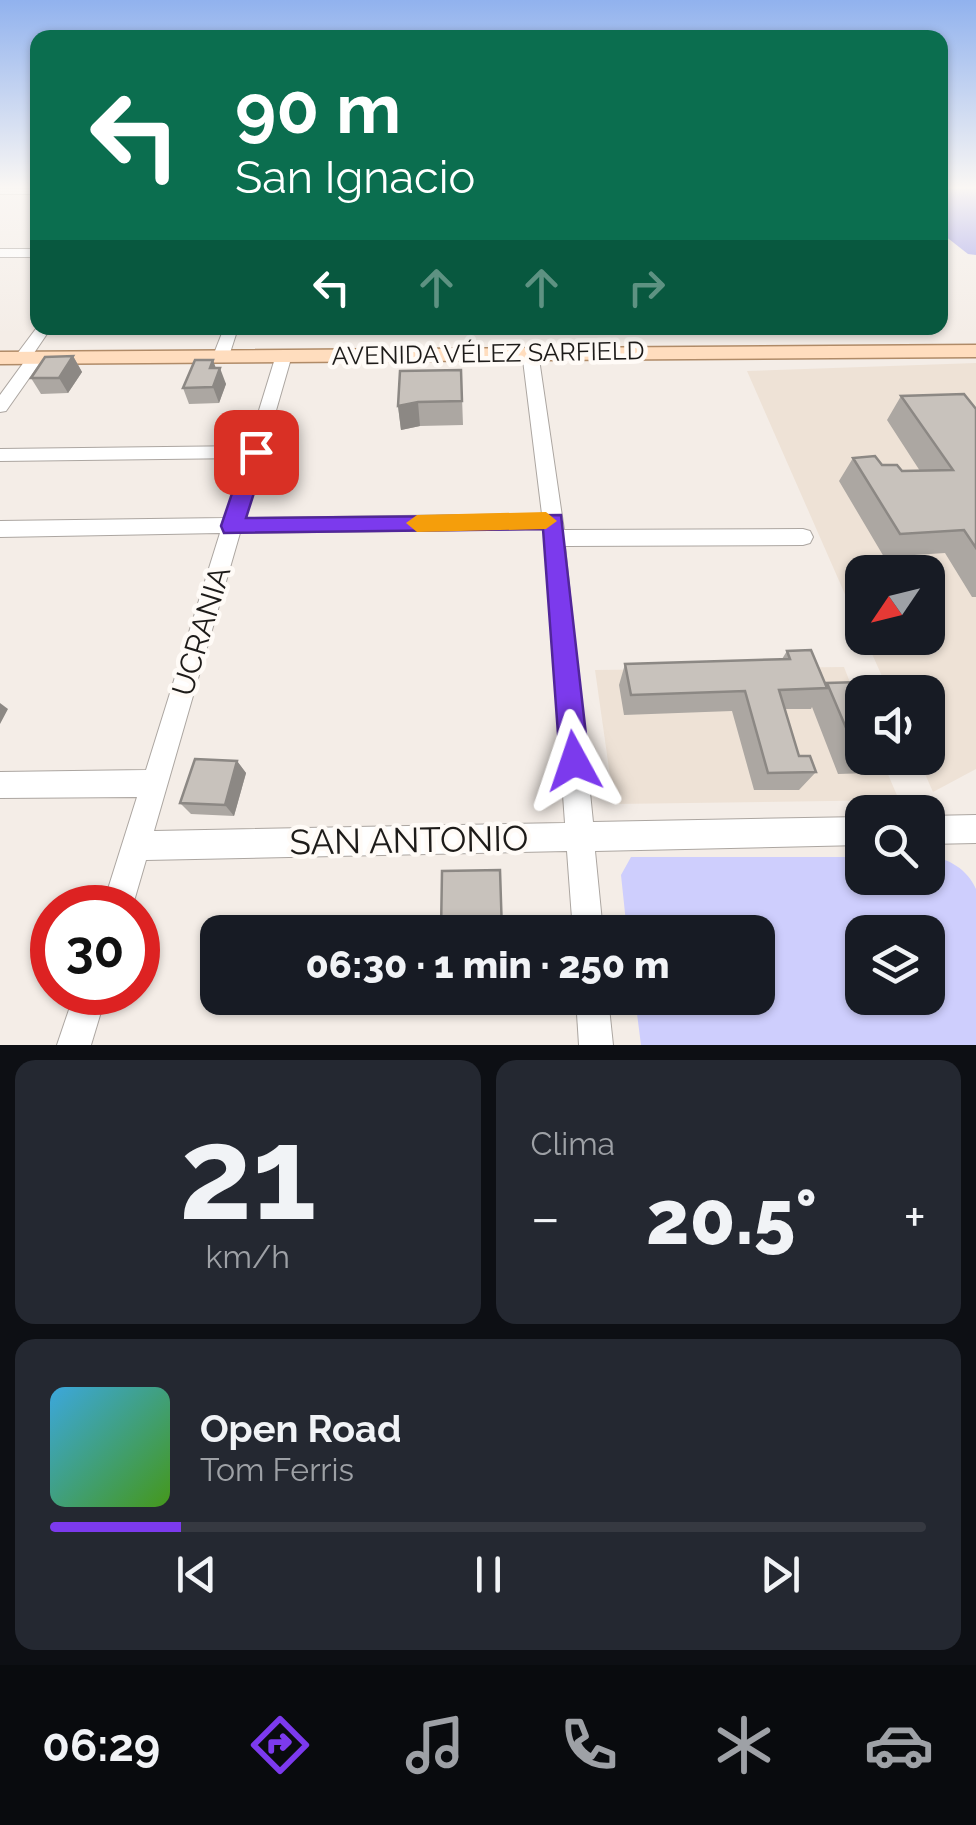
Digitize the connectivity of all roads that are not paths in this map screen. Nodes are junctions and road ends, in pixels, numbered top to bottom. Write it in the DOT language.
graph roads {
  1 [pos="30,252"];
  2 [pos="0,253"];
  3 [pos="40,335"];
  4 [pos="228,335"];
  5 [pos="976,351"];
  6 [pos="530,352"];
  7 [pos="284,355"];
  8 [pos="220,356"];
  9 [pos="0,358"];
  10 [pos="29,358"];
  11 [pos="0,406"];
  12 [pos="256,452"];
  13 [pos="0,456"];
  14 [pos="232,526"];
  15 [pos="0,529"];
  16 [pos="554,529"];
  17 [pos="803,536"];
  18 [pos="156,782"];
  19 [pos="0,785"];
  20 [pos="945,830"];
  21 [pos="976,830"];
  22 [pos="845,831"];
  23 [pos="581,836"];
  24 [pos="136,846"];
  25 [pos="124,885"];
  26 [pos="587,915"];
  27 [pos="83,1015"];
  28 [pos="593,1015"];
  29 [pos="74,1045"];
  30 [pos="596,1045"];
  1 -- 2 [label="street"];
  3 -- 10 [label="street"];
  4 -- 8 [label="street"];
  5 -- 6 [label="main road, AVENIDA VÉLEZ SARFIELD"];
  6 -- 7 [label="main road, AVENIDA VÉLEZ SARFIELD"];
  6 -- 16 [label="street"];
  7 -- 8 [label="main road, AVENIDA VÉLEZ SARFIELD"];
  7 -- 12 [label="street, UCRANIA"];
  8 -- 10 [label="main road, AVENIDA VÉLEZ SARFIELD"];
  9 -- 10 [label="main road, AVENIDA VÉLEZ SARFIELD"];
  10 -- 11 [label="street"];
  12 -- 13 [label="street"];
  12 -- 14 [label="street, UCRANIA"];
  14 -- 15 [label="street"];
  14 -- 16 [label="street"];
  14 -- 18 [label="street, UCRANIA"];
  16 -- 17 [label="street"];
  16 -- 23 [label="street"];
  18 -- 19 [label="street"];
  18 -- 24 [label="street, UCRANIA"];
  20 -- 21 [label="street"];
  22 -- 23 [label="street, SAN ANTONIO"];
  23 -- 24 [label="street, SAN ANTONIO"];
  23 -- 26 [label="street"];
  24 -- 25 [label="street, UCRANIA"];
  27 -- 29 [label="street"];
  28 -- 30 [label="street"];
}
